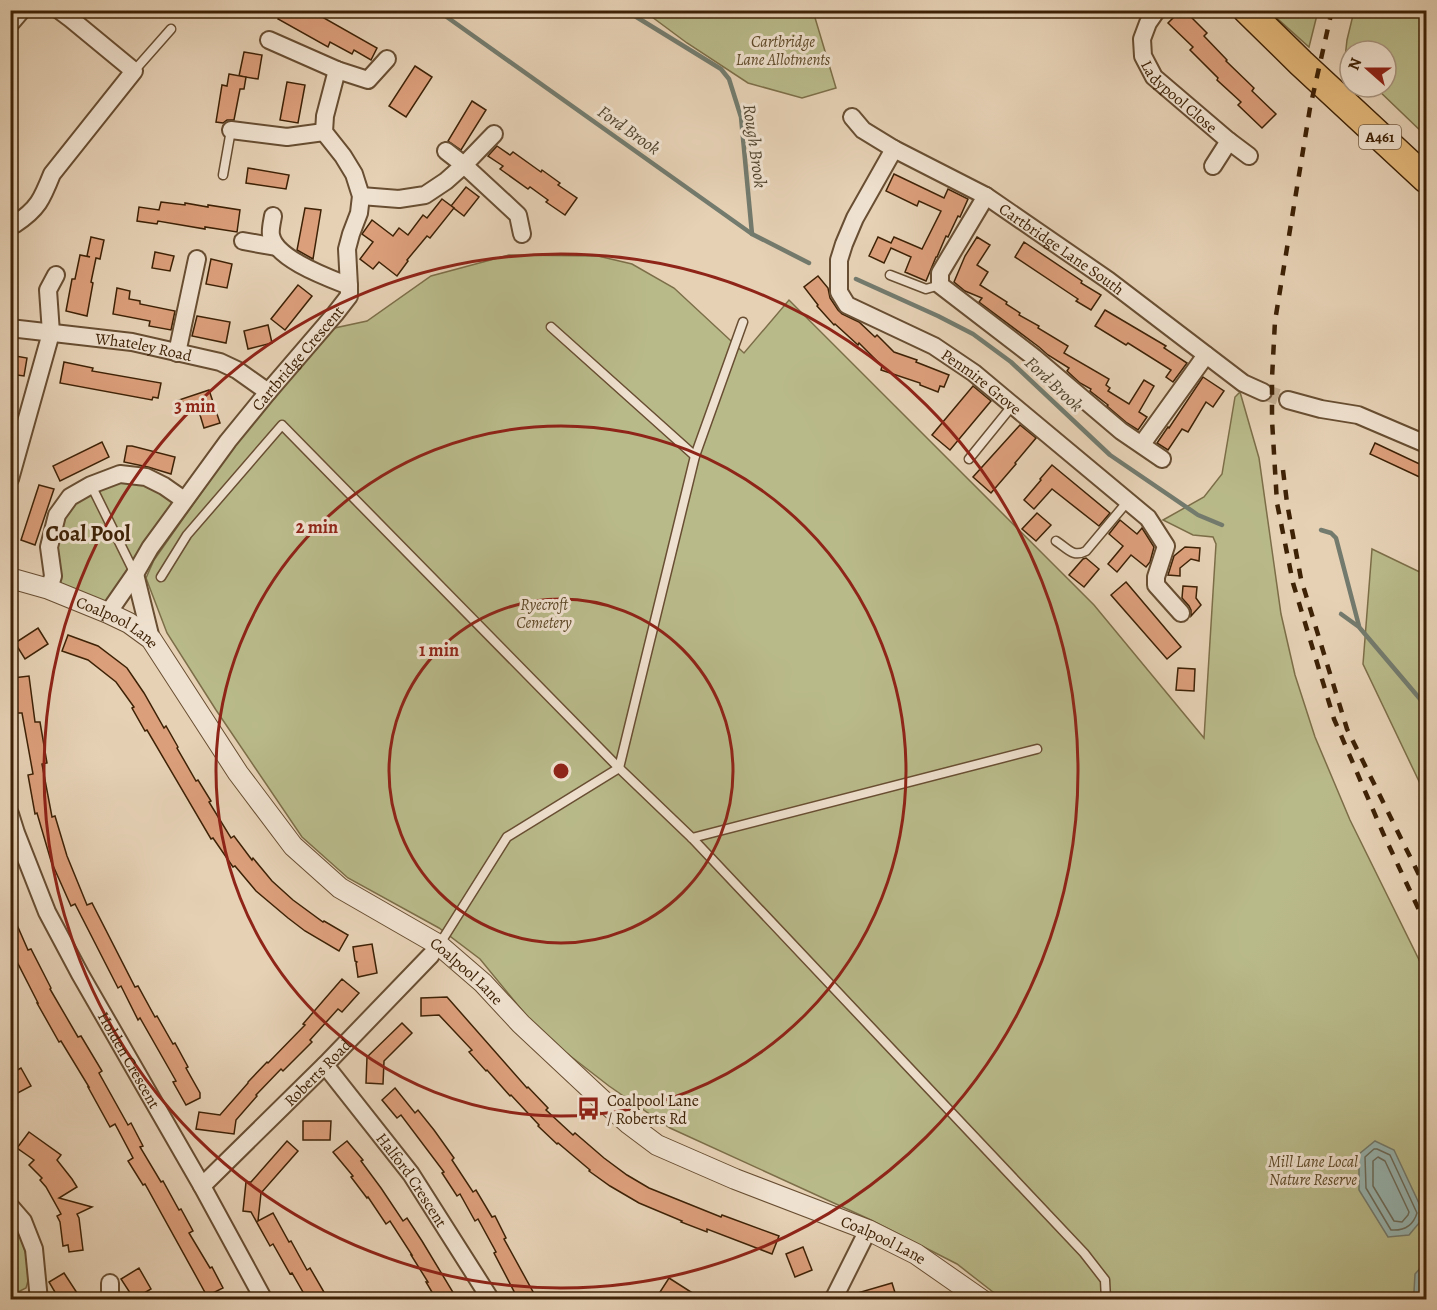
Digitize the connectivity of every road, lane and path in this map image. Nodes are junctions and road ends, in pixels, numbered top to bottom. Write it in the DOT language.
graph roads {
  1 [pos="22,10"];
  2 [pos="59,10"];
  3 [pos="1157,10"];
  4 [pos="1247,10"];
  5 [pos="10,24"];
  6 [pos="171,29"];
  7 [pos="269,40"];
  8 [pos="387,59"];
  9 [pos="337,70"];
  10 [pos="134,71"];
  11 [pos="852,117"];
  12 [pos="231,130"];
  13 [pos="324,132"];
  14 [pos="494,134"];
  15 [pos="1229,141"];
  16 [pos="894,149"];
  17 [pos="446,151"];
  18 [pos="1249,156"];
  19 [pos="464,165"];
  20 [pos="1213,166"];
  21 [pos="224,175"];
  22 [pos="1426,179"];
  23 [pos="361,196"];
  24 [pos="986,196"];
  25 [pos="273,216"];
  26 [pos="10,223"];
  27 [pos="522,234"];
  28 [pos="243,241"];
  29 [pos="276,247"];
  30 [pos="197,259"];
  31 [pos="56,275"];
  32 [pos="890,275"];
  33 [pos="940,285"];
  34 [pos="350,286"];
  35 [pos="743,322"];
  36 [pos="551,327"];
  37 [pos="10,328"];
  38 [pos="51,333"];
  39 [pos="177,353"];
  40 [pos="1206,355"];
  41 [pos="267,392"];
  42 [pos="1263,392"];
  43 [pos="1288,400"];
  44 [pos="1012,406"];
  45 [pos="1142,444"];
  46 [pos="1426,444"];
  47 [pos="694,456"];
  48 [pos="969,459"];
  49 [pos="1162,459"];
  50 [pos="10,479"];
  51 [pos="90,485"];
  52 [pos="184,500"];
  53 [pos="1128,501"];
  54 [pos="1056,541"];
  55 [pos="135,574"];
  56 [pos="161,576"];
  57 [pos="10,578"];
  58 [pos="49,589"];
  59 [pos="108,613"];
  60 [pos="1181,613"];
  61 [pos="151,639"];
  62 [pos="1036,749"];
  63 [pos="619,768"];
  64 [pos="10,814"];
  65 [pos="692,838"];
  66 [pos="435,950"];
  67 [pos="325,1065"];
  68 [pos="202,1186"];
  69 [pos="10,1206"];
  70 [pos="868,1230"];
  71 [pos="39,1299"];
  72 [pos="264,1299"];
  73 [pos="491,1299"];
  74 [pos="833,1299"];
  75 [pos="982,1299"];
  76 [pos="1106,1299"];
  1 -- 5 [label="street"];
  2 -- 10 [label="street"];
  3 -- 15 [label="street, Ladypool Close"];
  4 -- 22 [label="highway, A461"];
  6 -- 10 [label="lane"];
  7 -- 9 [label="street"];
  8 -- 9 [label="street"];
  9 -- 13 [label="street"];
  10 -- 26 [label="street"];
  11 -- 16 [label="street, Cartbridge Lane South"];
  12 -- 13 [label="street"];
  12 -- 21 [label="lane"];
  13 -- 23 [label="street"];
  14 -- 19 [label="street"];
  15 -- 18 [label="street, Ladypool Close"];
  15 -- 20 [label="street, Ladypool Close"];
  16 -- 24 [label="street, Cartbridge Lane South"];
  16 -- 44 [label="street, Penmire Grove"];
  17 -- 19 [label="street"];
  19 -- 23 [label="street"];
  19 -- 27 [label="street"];
  23 -- 34 [label="street, Cartbridge Crescent"];
  24 -- 33 [label="street"];
  24 -- 40 [label="street, Cartbridge Lane South"];
  25 -- 29 [label="street"];
  28 -- 29 [label="street"];
  29 -- 34 [label="street, Cartbridge Crescent"];
  30 -- 39 [label="street"];
  31 -- 38 [label="street"];
  32 -- 33 [label="lane"];
  33 -- 45 [label="street"];
  34 -- 41 [label="street, Cartbridge Crescent"];
  35 -- 47 [label="lane"];
  36 -- 47 [label="lane"];
  37 -- 38 [label="street, Whateley Road"];
  38 -- 39 [label="street, Whateley Road"];
  38 -- 50 [label="street"];
  39 -- 41 [label="street, Whateley Road"];
  40 -- 42 [label="street, Cartbridge Lane South"];
  40 -- 45 [label="street"];
  41 -- 52 [label="street, Cartbridge Crescent"];
  43 -- 46 [label="street"];
  44 -- 48 [label="lane"];
  44 -- 53 [label="street, Penmire Grove"];
  45 -- 49 [label="street"];
  47 -- 63 [label="lane"];
  51 -- 52 [label="street"];
  51 -- 55 [label="lane"];
  51 -- 58 [label="street"];
  52 -- 55 [label="street, Cartbridge Crescent"];
  53 -- 54 [label="lane"];
  53 -- 60 [label="street, Penmire Grove"];
  55 -- 59 [label="street, Cartbridge Crescent"];
  55 -- 61 [label="street"];
  56 -- 63 [label="lane"];
  57 -- 58 [label="street, Coalpool Lane"];
  58 -- 59 [label="street, Coalpool Lane"];
  59 -- 61 [label="street, Coalpool Lane"];
  61 -- 66 [label="street, Coalpool Lane"];
  62 -- 65 [label="lane"];
  63 -- 65 [label="lane"];
  63 -- 66 [label="lane"];
  64 -- 68 [label="street, Holden Crescent"];
  65 -- 76 [label="lane"];
  66 -- 67 [label="street, Roberts Road"];
  66 -- 70 [label="street, Coalpool Lane"];
  67 -- 68 [label="street, Roberts Road"];
  67 -- 73 [label="street, Halford Crescent"];
  68 -- 72 [label="street, Holden Crescent"];
  69 -- 71 [label="street"];
  70 -- 74 [label="street"];
  70 -- 75 [label="street, Coalpool Lane"];
}
